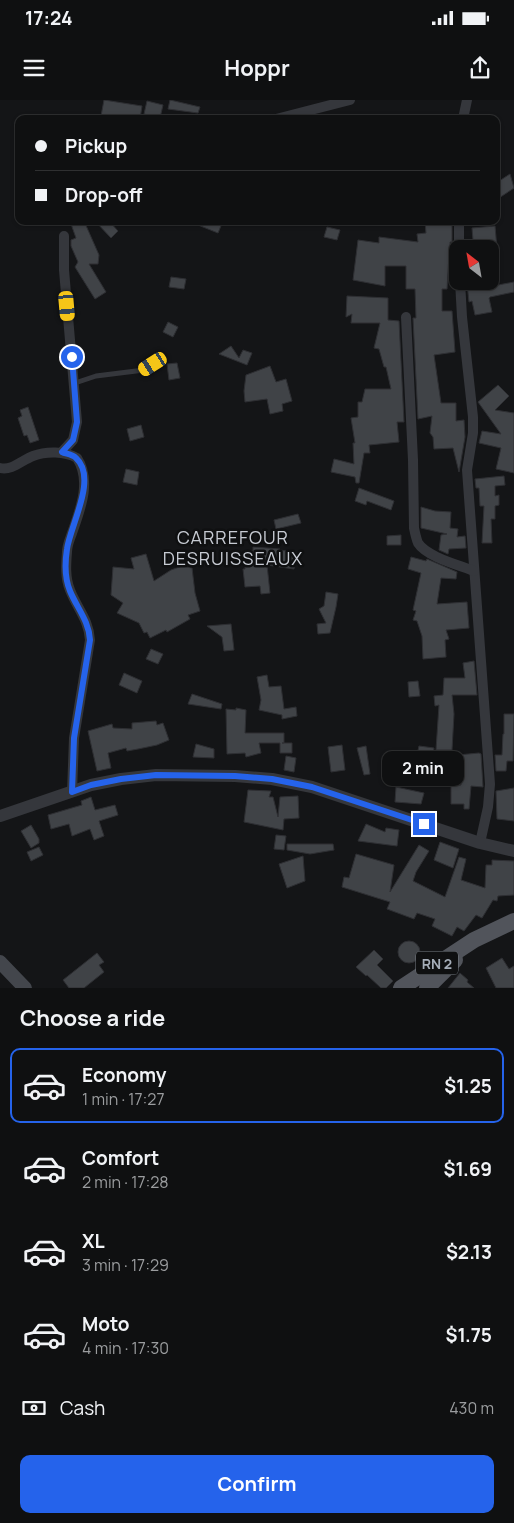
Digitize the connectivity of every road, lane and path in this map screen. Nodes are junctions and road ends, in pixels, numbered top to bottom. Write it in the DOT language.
graph roads {
  1 [pos="350,100"];
  2 [pos="467,100"];
  3 [pos="292,115"];
  4 [pos="464,115"];
  5 [pos="459,225"];
  6 [pos="64,236"];
  7 [pos="459,240"];
  8 [pos="460,290"];
  9 [pos="406,317"];
  10 [pos="163,358"];
  11 [pos="75,383"];
  12 [pos="62,452"];
  13 [pos="0,468"];
  14 [pos="474,571"];
  15 [pos="72,792"];
  16 [pos="0,816"];
  17 [pos="480,843"];
  18 [pos="514,851"];
  19 [pos="514,921"];
  20 [pos="474,940"];
  21 [pos="0,962"];
  22 [pos="25,988"];
  23 [pos="401,988"];
  24 [pos="427,988"];
  1 -- 3 [label="street"];
  2 -- 4 [label="street"];
  5 -- 7 [label="street"];
  6 -- 11 [label="street"];
  8 -- 14 [label="street"];
  9 -- 14 [label="street"];
  10 -- 11 [label="lane"];
  11 -- 12 [label="street"];
  12 -- 13 [label="street"];
  12 -- 15 [label="street"];
  14 -- 17 [label="street"];
  15 -- 16 [label="street"];
  15 -- 17 [label="street"];
  17 -- 18 [label="street"];
  19 -- 20 [label="main road, RN 2"];
  20 -- 23 [label="main road, RN 2"];
  20 -- 24 [label="main road, RN 2"];
  21 -- 22 [label="main road"];
}
